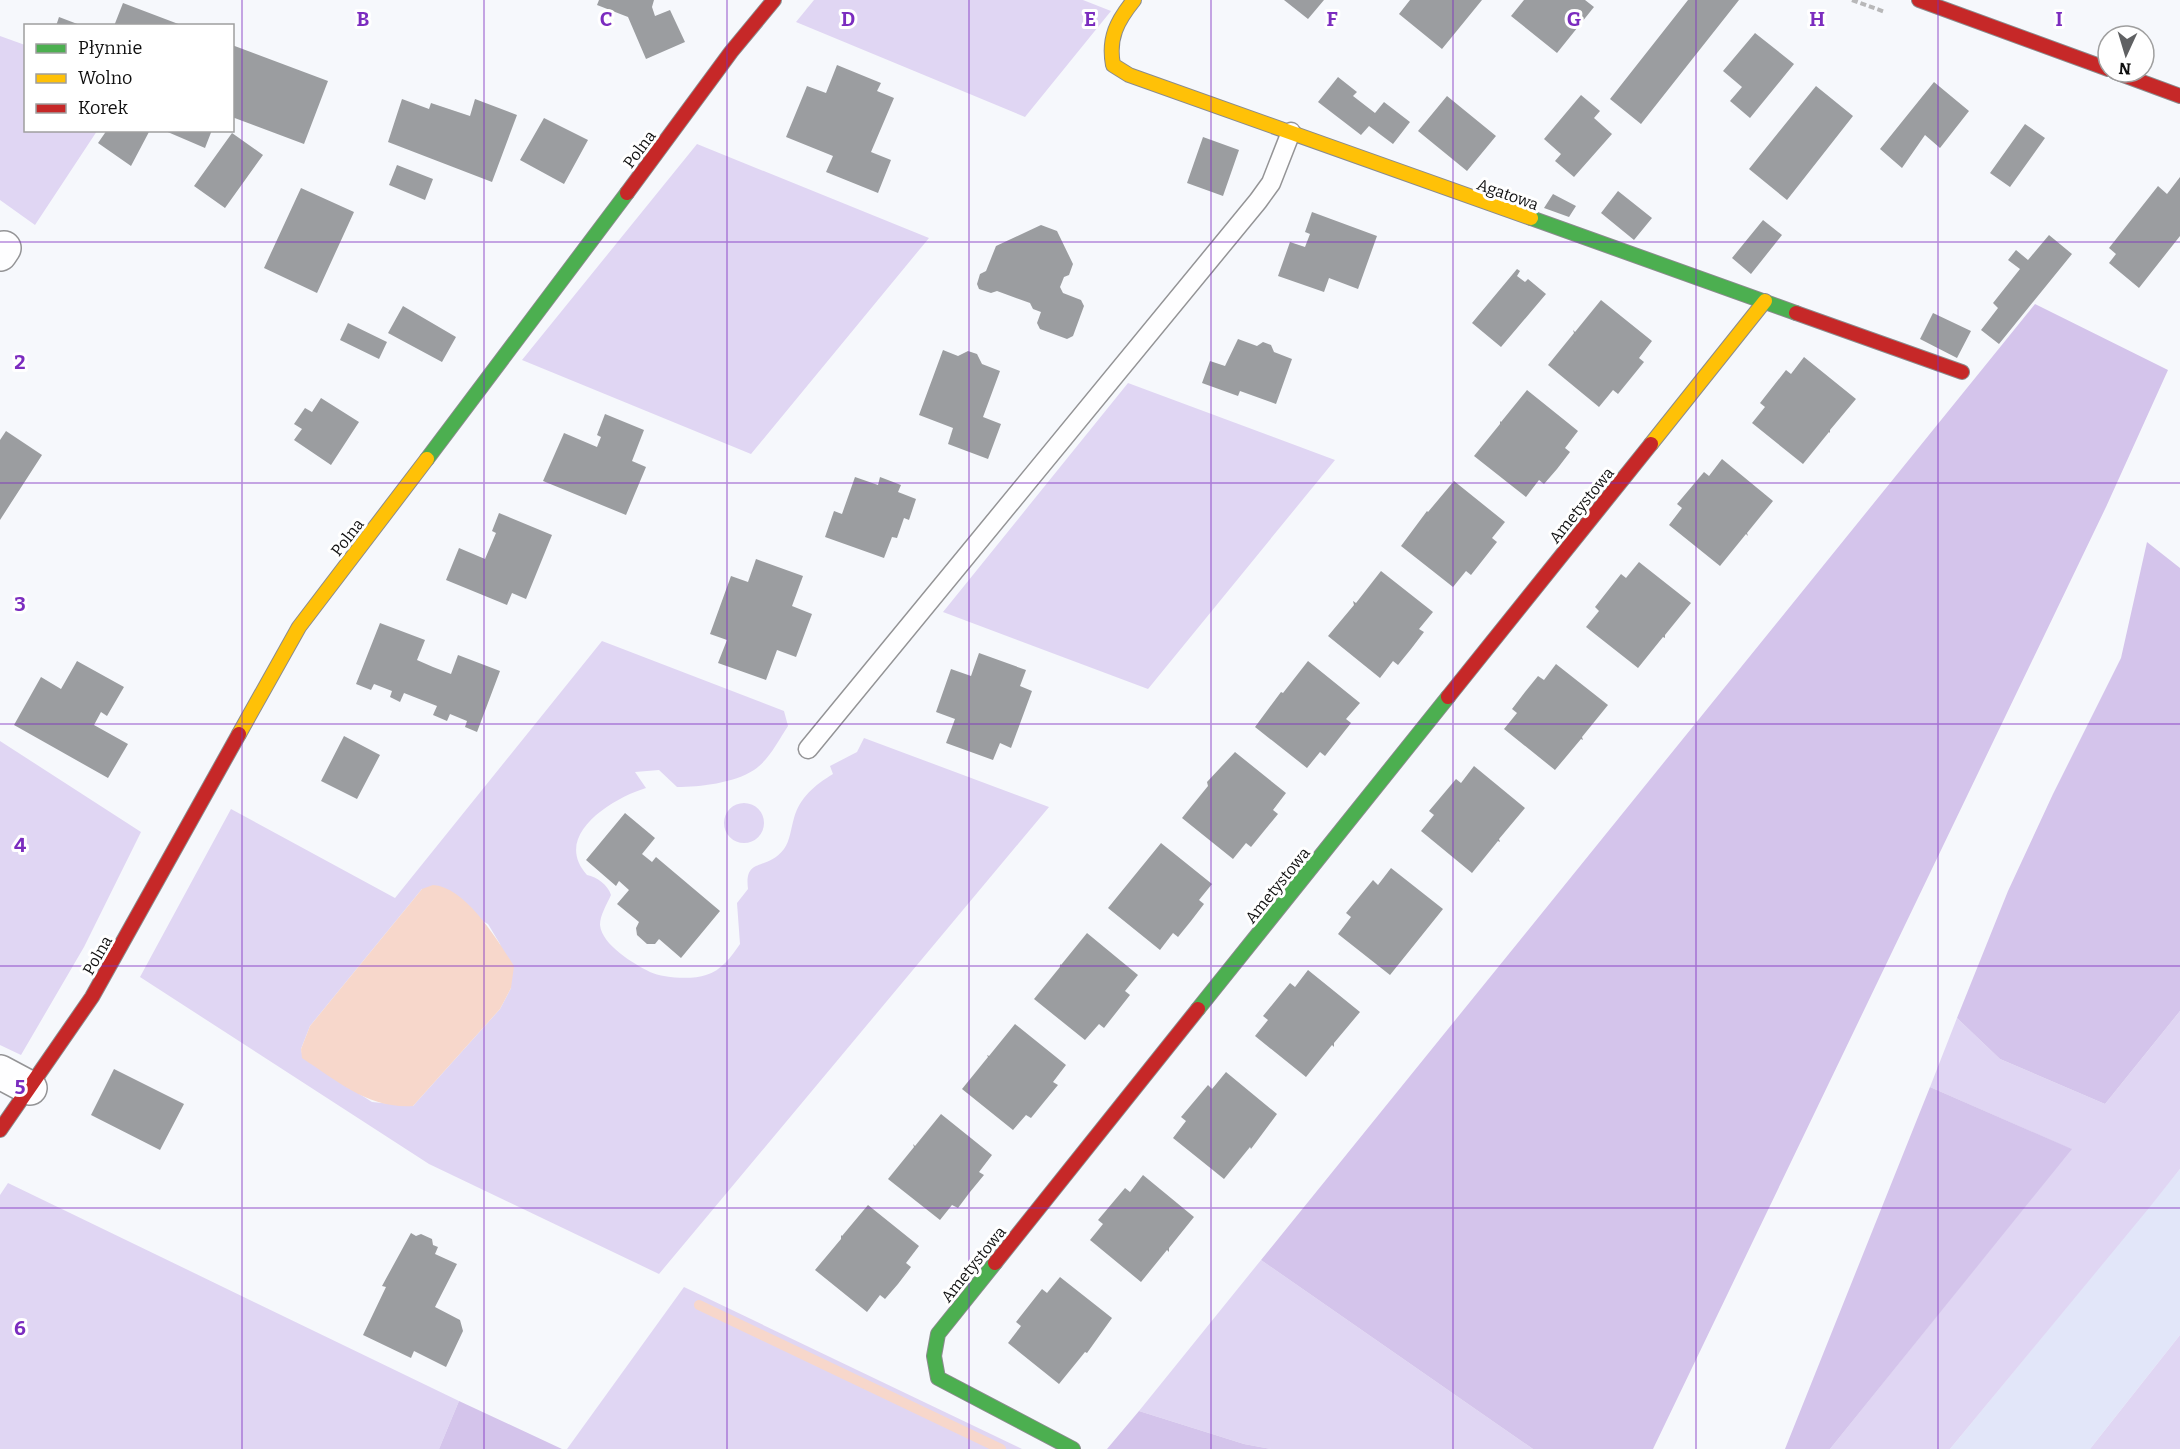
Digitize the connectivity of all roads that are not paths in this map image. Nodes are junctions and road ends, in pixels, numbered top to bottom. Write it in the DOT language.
graph roads {
  1 [pos="774,0"];
  2 [pos="1134,0"];
  3 [pos="1919,0"];
  4 [pos="2096,65"];
  5 [pos="2148,84"];
  6 [pos="2180,96"];
  7 [pos="1291,132"];
  8 [pos="1765,301"];
  9 [pos="1962,372"];
  10 [pos="808,749"];
  11 [pos="0,1072"];
  12 [pos="30,1088"];
  13 [pos="0,1130"];
  14 [pos="1073,1449"];
  1 -- 12 [label="street, Polna"];
  2 -- 7 [label="street, Agatowa"];
  3 -- 4 [label="street"];
  5 -- 6 [label="street"];
  7 -- 8 [label="street, Agatowa"];
  7 -- 10 [label="lane"];
  8 -- 9 [label="street, Agatowa"];
  8 -- 14 [label="street, Ametystowa"];
  11 -- 12 [label="street"];
  12 -- 13 [label="street, Polna"];
}
